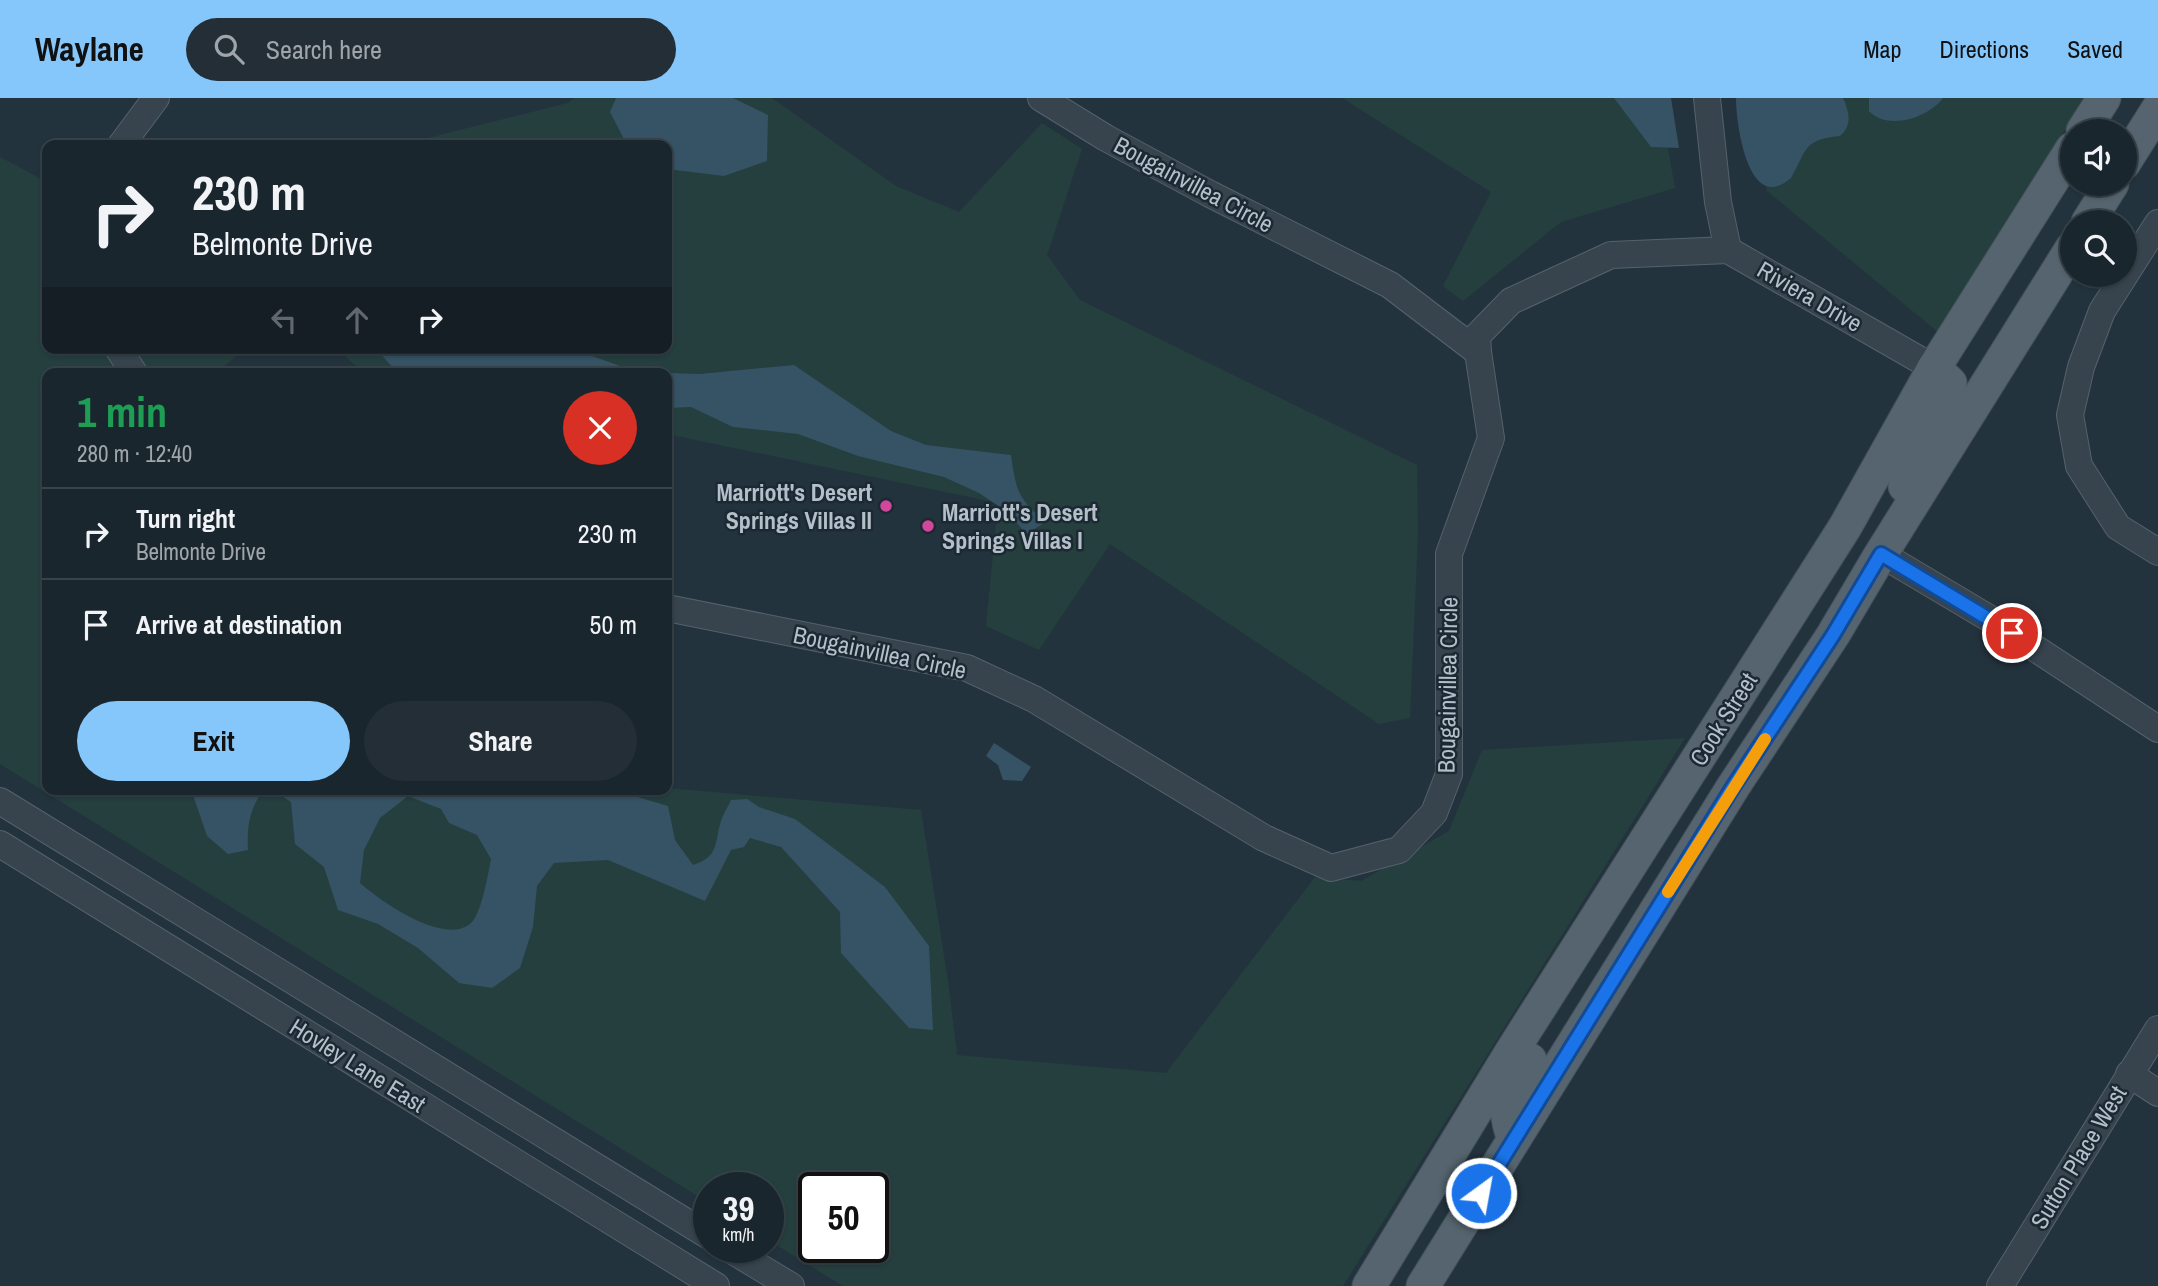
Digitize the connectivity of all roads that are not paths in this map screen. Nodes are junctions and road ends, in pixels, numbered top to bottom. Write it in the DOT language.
graph roads {
  1 [pos="156,98"];
  2 [pos="1041,98"];
  3 [pos="1707,98"];
  4 [pos="2104,98"];
  5 [pos="2158,109"];
  6 [pos="2091,119"];
  7 [pos="125,140"];
  8 [pos="2137,142"];
  9 [pos="2060,168"];
  10 [pos="2158,223"];
  11 [pos="1728,250"];
  12 [pos="2060,267"];
  13 [pos="1478,352"];
  14 [pos="1934,368"];
  15 [pos="2158,552"];
  16 [pos="1881,554"];
  17 [pos="672,609"];
  18 [pos="2158,729"];
  19 [pos="0,801"];
  20 [pos="1644,842"];
  21 [pos="10,850"];
  22 [pos="173,909"];
  23 [pos="2158,1029"];
  24 [pos="2129,1074"];
  25 [pos="2158,1093"];
  26 [pos="465,1130"];
  27 [pos="1514,1139"];
  28 [pos="595,1165"];
  29 [pos="693,1226"];
  30 [pos="693,1261"];
  31 [pos="753,1263"];
  32 [pos="683,1277"];
  33 [pos="716,1286"];
  34 [pos="791,1286"];
  35 [pos="1369,1286"];
  36 [pos="1423,1286"];
  37 [pos="2000,1286"];
  1 -- 7 [label="street"];
  2 -- 13 [label="street, Bougainvillea Circle"];
  3 -- 11 [label="street, Riviera Drive"];
  4 -- 6 [label="main road"];
  5 -- 8 [label="main road"];
  9 -- 14 [label="main road, Cook Street"];
  10 -- 15 [label="street"];
  11 -- 13 [label="street"];
  11 -- 14 [label="street, Riviera Drive"];
  12 -- 16 [label="main road, Cook Street"];
  13 -- 17 [label="street, Bougainvillea Circle"];
  14 -- 16 [label="main road"];
  14 -- 20 [label="main road, Cook Street"];
  16 -- 18 [label="street"];
  16 -- 27 [label="main road, Cook Street"];
  19 -- 22 [label="street, Hovley Lane East"];
  20 -- 27 [label="main road"];
  20 -- 35 [label="main road, Cook Street"];
  21 -- 22 [label="street"];
  21 -- 26 [label="street, Hovley Lane East"];
  22 -- 28 [label="street, Hovley Lane East"];
  23 -- 24 [label="street, Sutton Place West"];
  24 -- 25 [label="street"];
  24 -- 37 [label="street, Sutton Place West"];
  26 -- 28 [label="street"];
  26 -- 32 [label="street, Hovley Lane East"];
  27 -- 36 [label="main road, Cook Street"];
  28 -- 29 [label="street, Hovley Lane East"];
  30 -- 32 [label="street"];
  31 -- 34 [label="street"];
  32 -- 33 [label="street, Hovley Lane East"];
}
